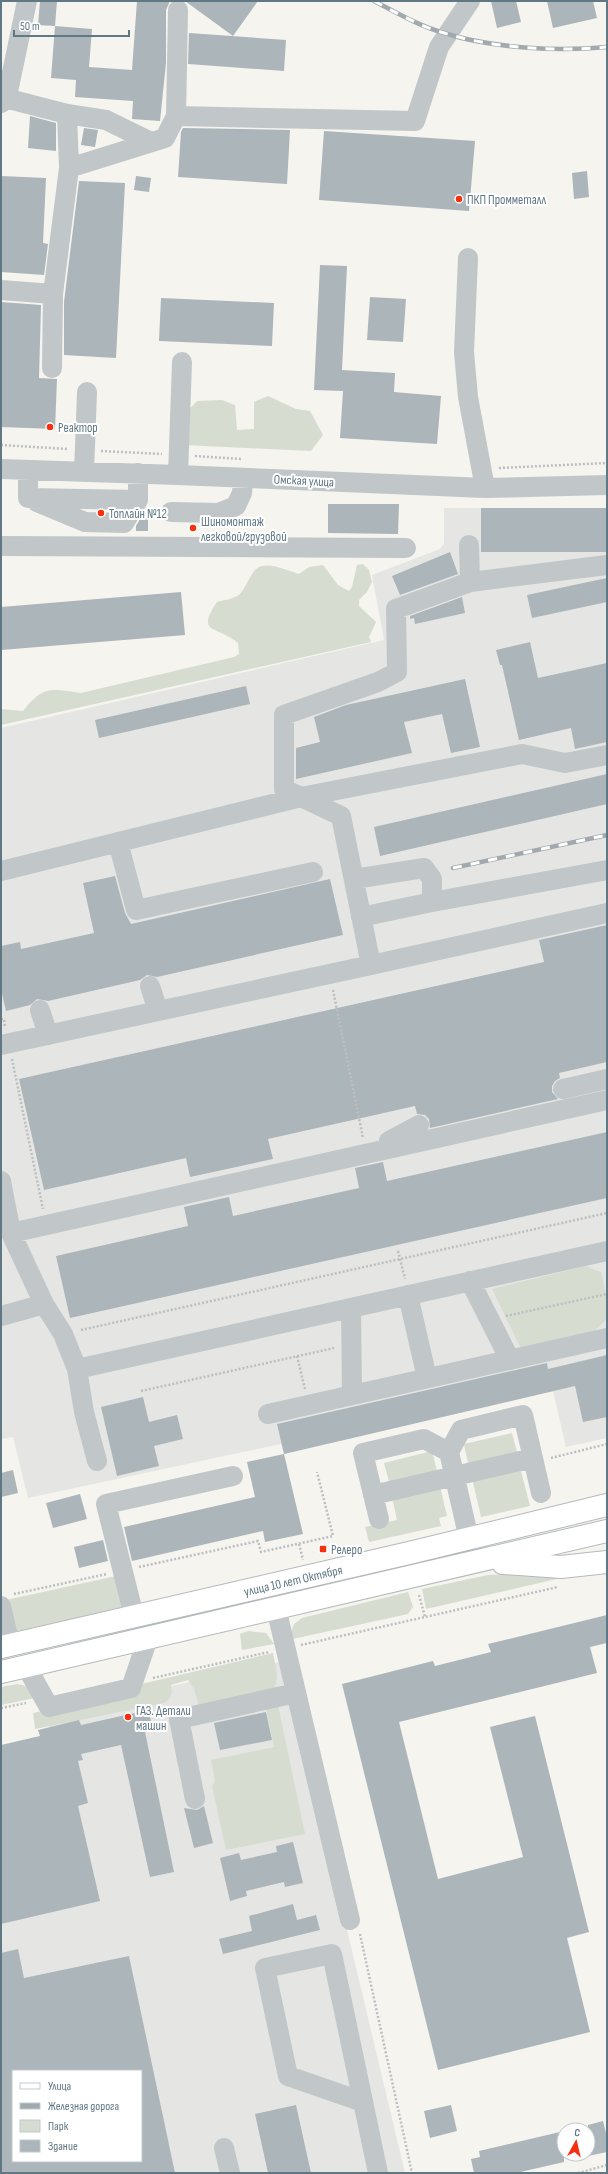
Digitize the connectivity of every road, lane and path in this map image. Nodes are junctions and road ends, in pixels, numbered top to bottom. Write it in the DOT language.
graph roads {
  1 [pos="27,1"];
  2 [pos="470,1"];
  3 [pos="178,10"];
  4 [pos="3,101"];
  5 [pos="67,114"];
  6 [pos="176,116"];
  7 [pos="151,142"];
  8 [pos="69,168"];
  9 [pos="468,258"];
  10 [pos="1,290"];
  11 [pos="52,294"];
  12 [pos="182,362"];
  13 [pos="52,368"];
  14 [pos="87,392"];
  15 [pos="1,445"];
  16 [pos="84,450"];
  17 [pos="179,455"];
  18 [pos="249,459"];
  19 [pos="607,463"];
  20 [pos="1,469"];
  21 [pos="481,469"];
  22 [pos="28,470"];
  23 [pos="84,472"];
  24 [pos="138,474"];
  25 [pos="178,475"];
  26 [pos="243,478"];
  27 [pos="607,485"];
  28 [pos="485,488"];
  29 [pos="171,512"];
  30 [pos="469,545"];
  31 [pos="1,546"];
  32 [pos="406,548"];
  33 [pos="607,564"];
  34 [pos="470,582"];
  35 [pos="607,755"];
  36 [pos="301,797"];
  37 [pos="118,842"];
  38 [pos="607,870"];
  39 [pos="1,871"];
  40 [pos="313,872"];
  41 [pos="354,879"];
  42 [pos="432,902"];
  43 [pos="607,913"];
  44 [pos="362,917"];
  45 [pos="371,965"];
  46 [pos="330,974"];
  47 [pos="150,986"];
  48 [pos="40,1010"];
  49 [pos="158,1011"];
  50 [pos="1,1019"];
  51 [pos="48,1035"];
  52 [pos="5,1044"];
  53 [pos="607,1079"];
  54 [pos="563,1089"];
  55 [pos="607,1100"];
  56 [pos="419,1125"];
  57 [pos="366,1154"];
  58 [pos="1,1181"];
  59 [pos="607,1213"];
  60 [pos="46,1225"];
  61 [pos="11,1233"];
  62 [pos="398,1251"];
  63 [pos="606,1255"];
  64 [pos="400,1259"];
  65 [pos="470,1281"];
  66 [pos="607,1294"];
  67 [pos="408,1295"];
  68 [pos="44,1304"];
  69 [pos="351,1308"];
  70 [pos="1,1316"];
  71 [pos="490,1320"];
  72 [pos="63,1334"];
  73 [pos="607,1338"];
  74 [pos="352,1344"];
  75 [pos="297,1356"];
  76 [pos="510,1360"];
  77 [pos="77,1369"];
  78 [pos="427,1378"];
  79 [pos="141,1391"];
  80 [pos="352,1395"];
  81 [pos="308,1405"];
  82 [pos="268,1414"];
  83 [pos="607,1444"];
  84 [pos="449,1452"];
  85 [pos="542,1458"];
  86 [pos="97,1461"];
  87 [pos="317,1472"];
  88 [pos="234,1476"];
  89 [pos="454,1476"];
  90 [pos="541,1493"];
  91 [pos="373,1495"];
  92 [pos="603,1503"];
  93 [pos="379,1519"];
  94 [pos="607,1531"];
  95 [pos="469,1539"];
  96 [pos="572,1540"];
  97 [pos="482,1561"];
  98 [pos="598,1563"];
  99 [pos="122,1571"];
  100 [pos="561,1586"];
  101 [pos="419,1595"];
  102 [pos="5,1601"];
  103 [pos="276,1608"];
  104 [pos="134,1616"];
  105 [pos="424,1617"];
  106 [pos="148,1638"];
  107 [pos="5,1646"];
  108 [pos="285,1648"];
  109 [pos="26,1666"];
  110 [pos="1,1672"];
  111 [pos="296,1693"];
  112 [pos="195,1799"];
  113 [pos="355,1927"];
  114 [pos="363,2102"];
  115 [pos="224,2148"];
  116 [pos="607,2165"];
  117 [pos="230,2173"];
  118 [pos="378,2173"];
  119 [pos="412,2173"];
  120 [pos="578,2173"];
  1 -- 4 [label="street"];
  2 -- 6 [label="street"];
  3 -- 6 [label="street"];
  4 -- 5 [label="street"];
  5 -- 7 [label="street"];
  5 -- 8 [label="street"];
  6 -- 7 [label="street"];
  7 -- 8 [label="street"];
  8 -- 11 [label="street"];
  9 -- 21 [label="street"];
  10 -- 11 [label="street"];
  11 -- 13 [label="street"];
  12 -- 17 [label="street"];
  14 -- 16 [label="street"];
  15 -- 16 [label="path"];
  16 -- 17 [label="path"];
  16 -- 23 [label="street"];
  17 -- 18 [label="path"];
  17 -- 25 [label="street"];
  19 -- 21 [label="path"];
  20 -- 22 [label="street, Омская улица"];
  21 -- 28 [label="street"];
  22 -- 23 [label="street, Омская улица"];
  22 -- 24 [label="street"];
  23 -- 24 [label="street, Омская улица"];
  24 -- 25 [label="street, Омская улица"];
  25 -- 26 [label="street, Омская улица"];
  26 -- 28 [label="street, Омская улица"];
  26 -- 29 [label="street"];
  27 -- 28 [label="street, Омская улица"];
  30 -- 34 [label="street"];
  31 -- 32 [label="street"];
  33 -- 34 [label="street"];
  34 -- 36 [label="street"];
  35 -- 36 [label="street"];
  36 -- 37 [label="street"];
  36 -- 41 [label="street"];
  37 -- 39 [label="street"];
  37 -- 40 [label="street"];
  38 -- 42 [label="street"];
  41 -- 42 [label="street"];
  41 -- 44 [label="street"];
  42 -- 44 [label="street"];
  43 -- 45 [label="street"];
  44 -- 45 [label="street"];
  45 -- 46 [label="street"];
  46 -- 49 [label="street"];
  46 -- 57 [label="path"];
  47 -- 49 [label="street"];
  48 -- 51 [label="street"];
  49 -- 51 [label="street"];
  50 -- 52 [label="path"];
  51 -- 52 [label="street"];
  52 -- 60 [label="path"];
  53 -- 54 [label="street"];
  55 -- 57 [label="street"];
  56 -- 57 [label="street"];
  57 -- 60 [label="street"];
  58 -- 61 [label="street"];
  59 -- 64 [label="path"];
  60 -- 61 [label="street"];
  61 -- 68 [label="street"];
  62 -- 64 [label="path"];
  63 -- 65 [label="street"];
  64 -- 67 [label="path"];
  64 -- 72 [label="path"];
  65 -- 67 [label="street"];
  65 -- 71 [label="street"];
  66 -- 71 [label="path"];
  67 -- 69 [label="street"];
  67 -- 78 [label="street"];
  68 -- 70 [label="street"];
  68 -- 72 [label="street"];
  69 -- 74 [label="street"];
  69 -- 77 [label="street"];
  71 -- 76 [label="street"];
  72 -- 77 [label="street"];
  73 -- 76 [label="street"];
  74 -- 75 [label="path"];
  74 -- 80 [label="street"];
  75 -- 79 [label="path"];
  75 -- 81 [label="path"];
  76 -- 78 [label="street"];
  77 -- 86 [label="street"];
  78 -- 80 [label="street"];
  80 -- 81 [label="street"];
  81 -- 82 [label="street"];
  83 -- 85 [label="path"];
  84 -- 85 [label="street"];
  84 -- 89 [label="street"];
  84 -- 91 [label="street"];
  85 -- 89 [label="street"];
  85 -- 90 [label="street"];
  87 -- 99 [label="path"];
  88 -- 99 [label="street"];
  89 -- 91 [label="street"];
  89 -- 95 [label="street"];
  91 -- 93 [label="street"];
  92 -- 95 [label="main road, улица 10 лет Октября"];
  94 -- 96 [label="main road, улица 10 лет Октября"];
  95 -- 104 [label="main road, улица 10 лет Октября"];
  96 -- 97 [label="main road, улица 10 лет Октября"];
  96 -- 98 [label="main road"];
  97 -- 98 [label="main road"];
  97 -- 103 [label="main road, улица 10 лет Октября"];
  99 -- 102 [label="path"];
  99 -- 104 [label="street"];
  100 -- 105 [label="path"];
  101 -- 105 [label="path"];
  102 -- 107 [label="street"];
  103 -- 106 [label="main road, улица 10 лет Октября"];
  103 -- 108 [label="street"];
  104 -- 107 [label="main road, улица 10 лет Октября"];
  105 -- 108 [label="path"];
  106 -- 109 [label="main road, улица 10 лет Октября"];
  106 -- 109 [label="street"];
  108 -- 111 [label="street"];
  109 -- 110 [label="main road, улица 10 лет Октября"];
  111 -- 112 [label="street"];
  111 -- 113 [label="street"];
  113 -- 119 [label="path"];
  114 -- 114 [label="street"];
  114 -- 118 [label="street"];
  115 -- 117 [label="street"];
  116 -- 120 [label="path"];
}
